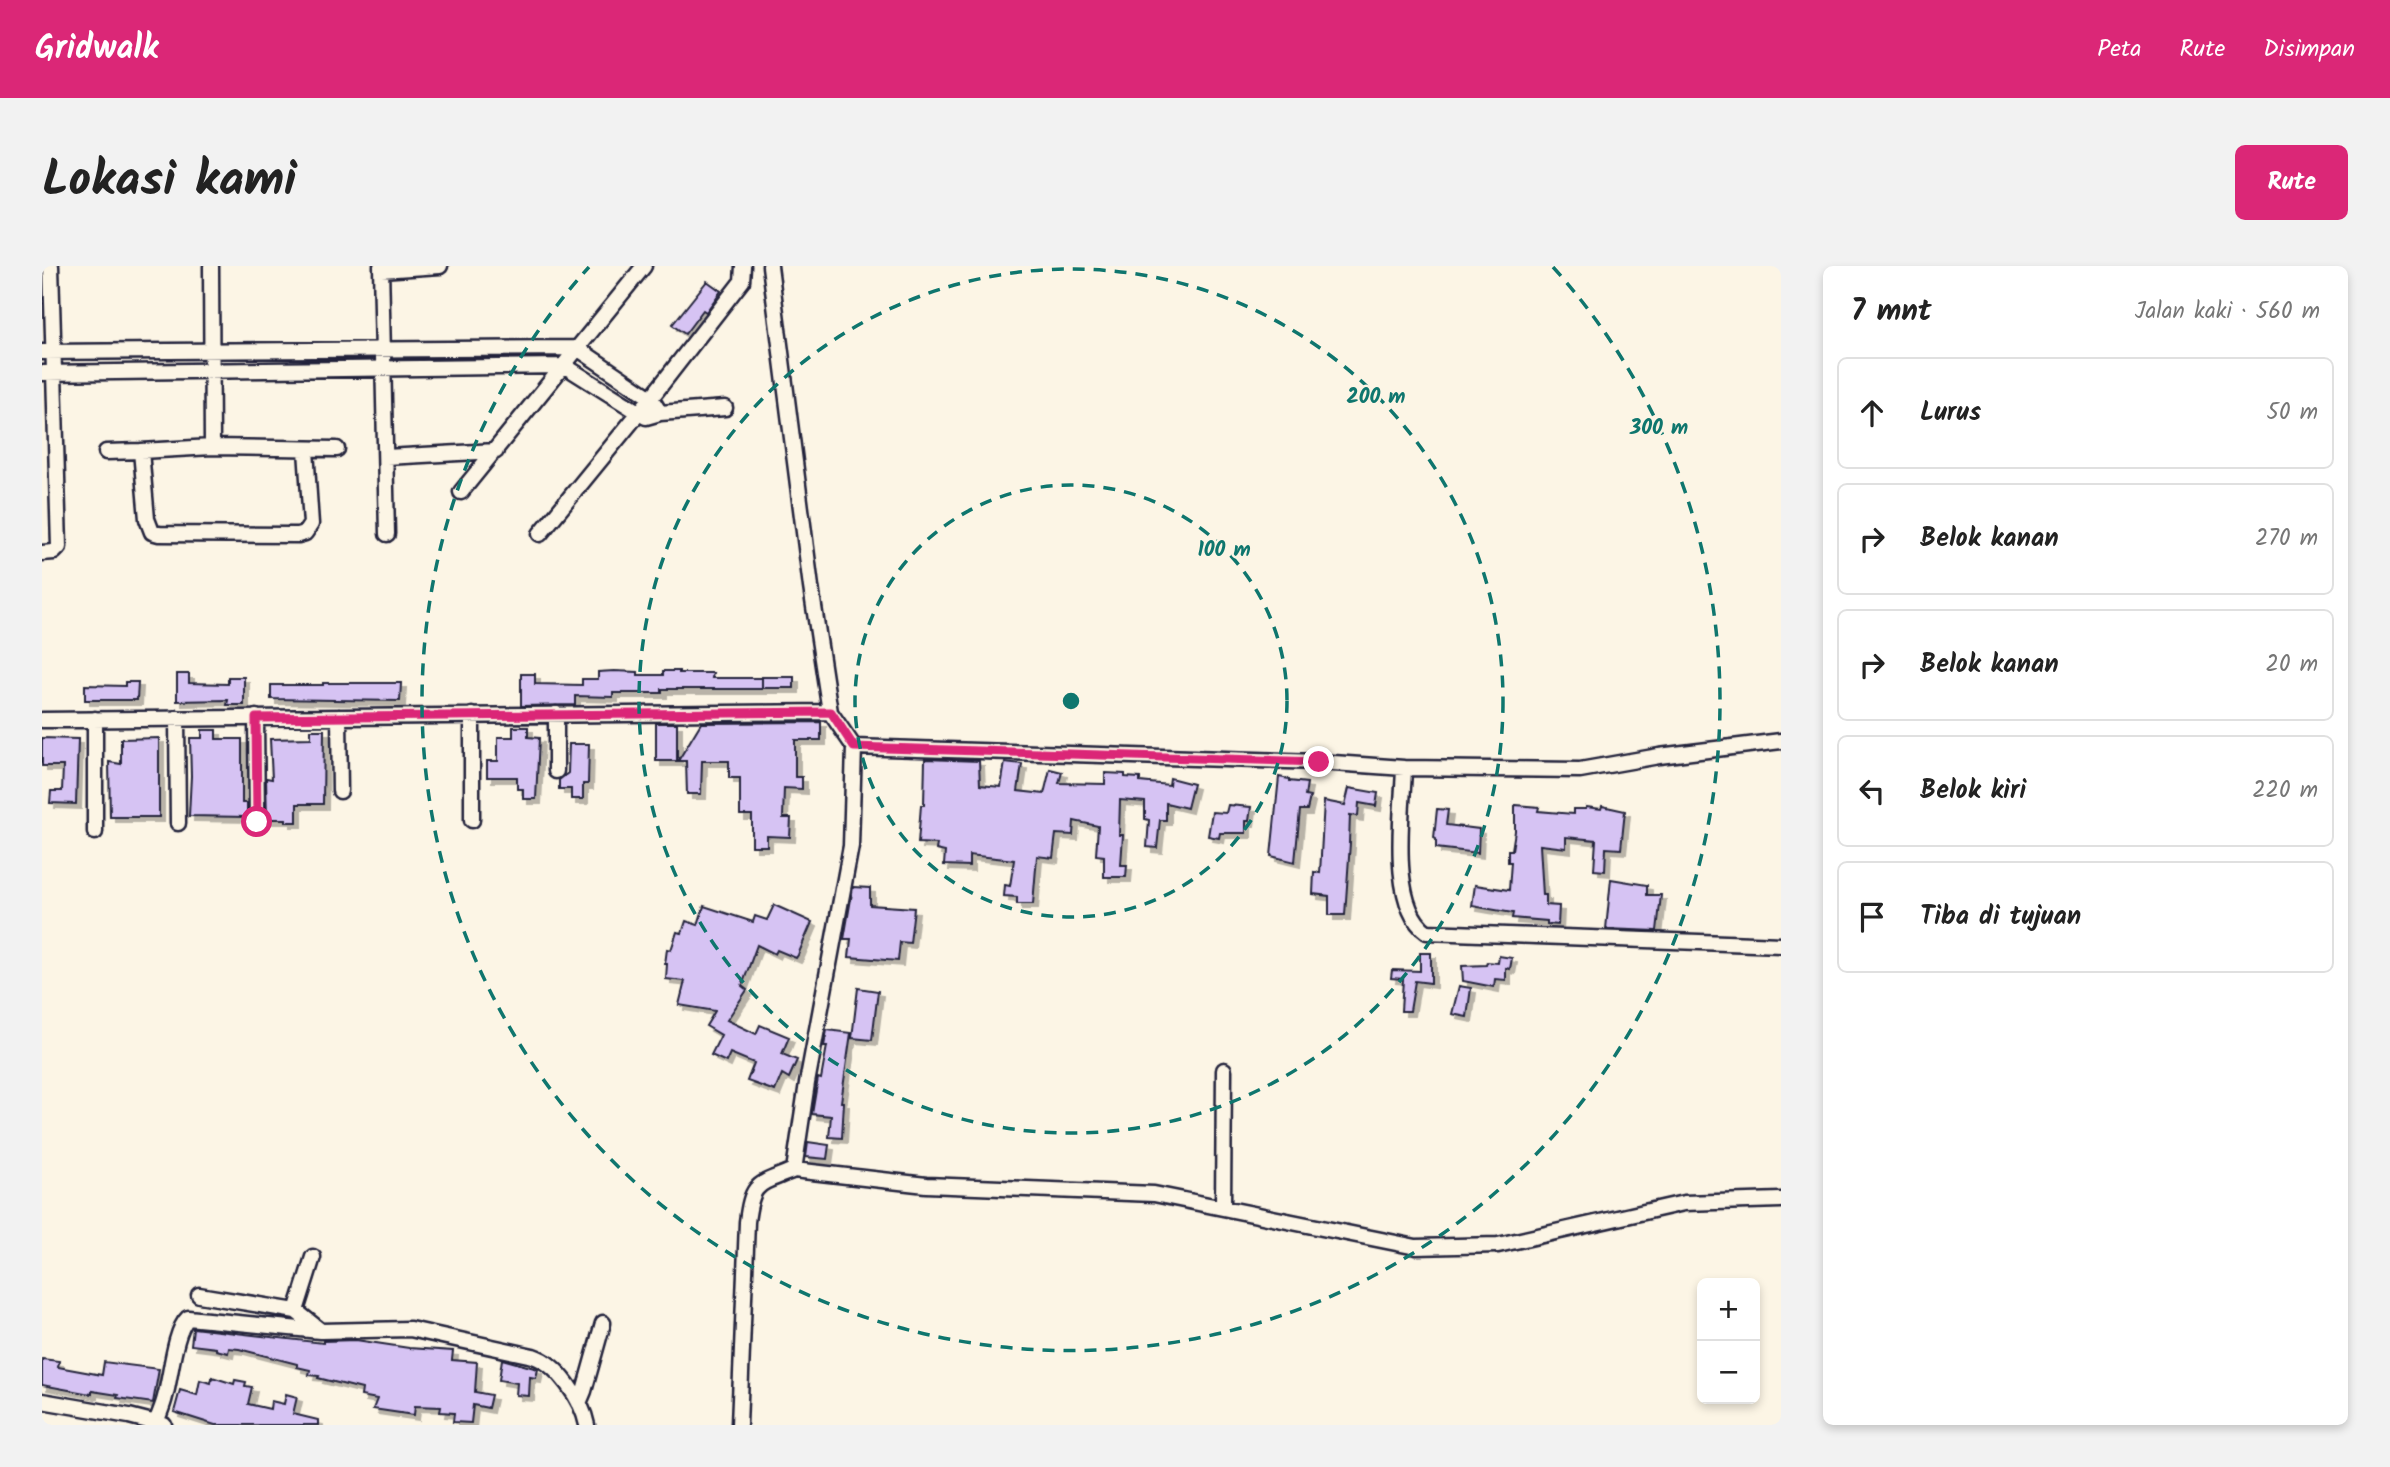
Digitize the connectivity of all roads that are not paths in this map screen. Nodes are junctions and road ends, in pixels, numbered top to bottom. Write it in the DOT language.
graph roads {
  1 [pos="51,266"];
  2 [pos="211,266"];
  3 [pos="440,266"];
  4 [pos="644,266"];
  5 [pos="743,266"];
  6 [pos="770,266"];
  7 [pos="381,268"];
  8 [pos="578,348"];
  9 [pos="382,350"];
  10 [pos="211,351"];
  11 [pos="48,352"];
  12 [pos="565,366"];
  13 [pos="383,368"];
  14 [pos="213,371"];
  15 [pos="48,373"];
  16 [pos="652,397"];
  17 [pos="725,408"];
  18 [pos="639,412"];
  19 [pos="660,413"];
  20 [pos="212,447"];
  21 [pos="337,449"];
  22 [pos="306,450"];
  23 [pos="141,451"];
  24 [pos="496,451"];
  25 [pos="106,452"];
  26 [pos="386,457"];
  27 [pos="461,492"];
  28 [pos="387,534"];
  29 [pos="540,534"];
  30 [pos="42,554"];
  31 [pos="831,712"];
  32 [pos="556,714"];
  33 [pos="472,715"];
  34 [pos="339,716"];
  35 [pos="177,718"];
  36 [pos="256,718"];
  37 [pos="95,719"];
  38 [pos="42,720"];
  39 [pos="1781,741"];
  40 [pos="854,747"];
  41 [pos="1404,768"];
  42 [pos="556,771"];
  43 [pos="340,791"];
  44 [pos="472,820"];
  45 [pos="257,822"];
  46 [pos="178,823"];
  47 [pos="95,832"];
  48 [pos="1781,945"];
  49 [pos="1224,1070"];
  50 [pos="794,1170"];
  51 [pos="1781,1200"];
  52 [pos="1223,1208"];
  53 [pos="313,1257"];
  54 [pos="199,1295"];
  55 [pos="296,1311"];
  56 [pos="603,1322"];
  57 [pos="321,1331"];
  58 [pos="578,1395"];
  59 [pos="42,1401"];
  60 [pos="160,1424"];
  61 [pos="587,1425"];
  62 [pos="739,1425"];
  1 -- 11 [label="street"];
  2 -- 10 [label="street"];
  3 -- 7 [label="street"];
  4 -- 8 [label="street"];
  5 -- 16 [label="street"];
  6 -- 31 [label="street"];
  7 -- 9 [label="street"];
  8 -- 9 [label="street"];
  8 -- 12 [label="street"];
  8 -- 16 [label="street"];
  9 -- 10 [label="street"];
  9 -- 13 [label="street"];
  10 -- 11 [label="street"];
  10 -- 14 [label="street"];
  11 -- 15 [label="street"];
  12 -- 13 [label="street"];
  12 -- 18 [label="street"];
  12 -- 24 [label="street"];
  13 -- 14 [label="street"];
  13 -- 26 [label="street"];
  14 -- 15 [label="street"];
  14 -- 20 [label="street"];
  15 -- 30 [label="street"];
  16 -- 18 [label="street"];
  16 -- 19 [label="street"];
  17 -- 19 [label="street"];
  18 -- 19 [label="street"];
  18 -- 29 [label="street"];
  20 -- 22 [label="street"];
  20 -- 23 [label="street"];
  21 -- 22 [label="street"];
  22 -- 23 [label="street"];
  23 -- 25 [label="street"];
  24 -- 26 [label="street"];
  24 -- 27 [label="street"];
  26 -- 28 [label="street"];
  31 -- 32 [label="street"];
  31 -- 40 [label="street"];
  32 -- 33 [label="street"];
  32 -- 42 [label="street"];
  33 -- 34 [label="street"];
  33 -- 44 [label="street"];
  34 -- 36 [label="street"];
  34 -- 43 [label="street"];
  35 -- 36 [label="street"];
  35 -- 37 [label="street"];
  35 -- 46 [label="street"];
  36 -- 45 [label="street"];
  37 -- 38 [label="street"];
  37 -- 47 [label="street"];
  39 -- 41 [label="street"];
  40 -- 41 [label="street"];
  40 -- 50 [label="street"];
  41 -- 48 [label="street"];
  49 -- 52 [label="street"];
  50 -- 52 [label="street"];
  50 -- 62 [label="street"];
  51 -- 52 [label="street"];
  53 -- 55 [label="street"];
  54 -- 55 [label="street"];
  55 -- 57 [label="street"];
  56 -- 58 [label="street"];
  57 -- 58 [label="street"];
  57 -- 60 [label="street"];
  58 -- 61 [label="street"];
  59 -- 60 [label="street"];
}
